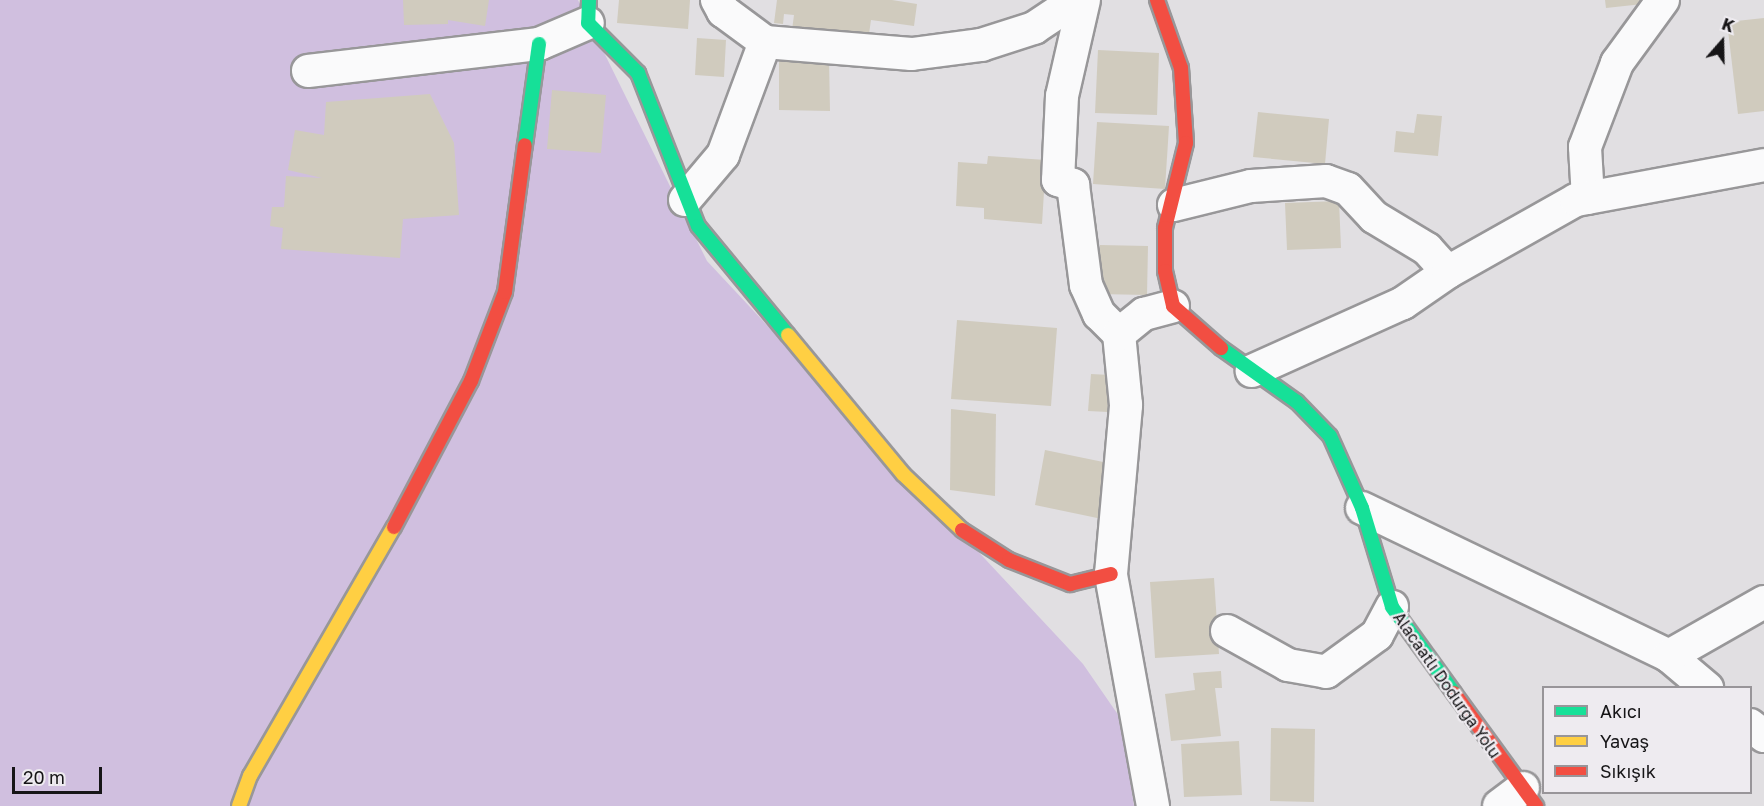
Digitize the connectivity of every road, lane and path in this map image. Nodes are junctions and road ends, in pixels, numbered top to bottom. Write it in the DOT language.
graph roads {
  1 [pos="717,0"];
  2 [pos="1076,0"];
  3 [pos="1084,0"];
  4 [pos="1157,0"];
  5 [pos="1664,0"];
  6 [pos="589,11"];
  7 [pos="765,42"];
  8 [pos="539,44"];
  9 [pos="308,71"];
  10 [pos="1764,165"];
  11 [pos="1588,198"];
  12 [pos="685,200"];
  13 [pos="1174,205"];
  14 [pos="1448,272"];
  15 [pos="1173,306"];
  16 [pos="1119,334"];
  17 [pos="1252,371"];
  18 [pos="1362,508"];
  19 [pos="1112,574"];
  20 [pos="1764,602"];
  21 [pos="1392,608"];
  22 [pos="1227,632"];
  23 [pos="1669,656"];
  24 [pos="1706,686"];
  25 [pos="1752,726"];
  26 [pos="1764,736"];
  27 [pos="1519,800"];
  28 [pos="239,806"];
  29 [pos="1153,806"];
  1 -- 7 [label="street"];
  2 -- 7 [label="street"];
  3 -- 16 [label="street"];
  4 -- 13 [label="street"];
  5 -- 11 [label="street"];
  6 -- 8 [label="street"];
  6 -- 12 [label="street"];
  7 -- 12 [label="street"];
  8 -- 9 [label="street"];
  8 -- 28 [label="street"];
  10 -- 11 [label="street"];
  11 -- 14 [label="street"];
  12 -- 19 [label="street"];
  13 -- 14 [label="street"];
  13 -- 15 [label="street"];
  14 -- 17 [label="street"];
  15 -- 16 [label="street"];
  15 -- 17 [label="street, Alacaatlı Dodurga Yolu"];
  16 -- 19 [label="street"];
  17 -- 18 [label="street, Alacaatlı Dodurga Yolu"];
  18 -- 21 [label="street, Alacaatlı Dodurga Yolu"];
  18 -- 23 [label="street"];
  19 -- 29 [label="street"];
  20 -- 23 [label="street"];
  21 -- 22 [label="street"];
  21 -- 27 [label="street, Alacaatlı Dodurga Yolu"];
  23 -- 24 [label="street"];
  25 -- 26 [label="street"];
}
